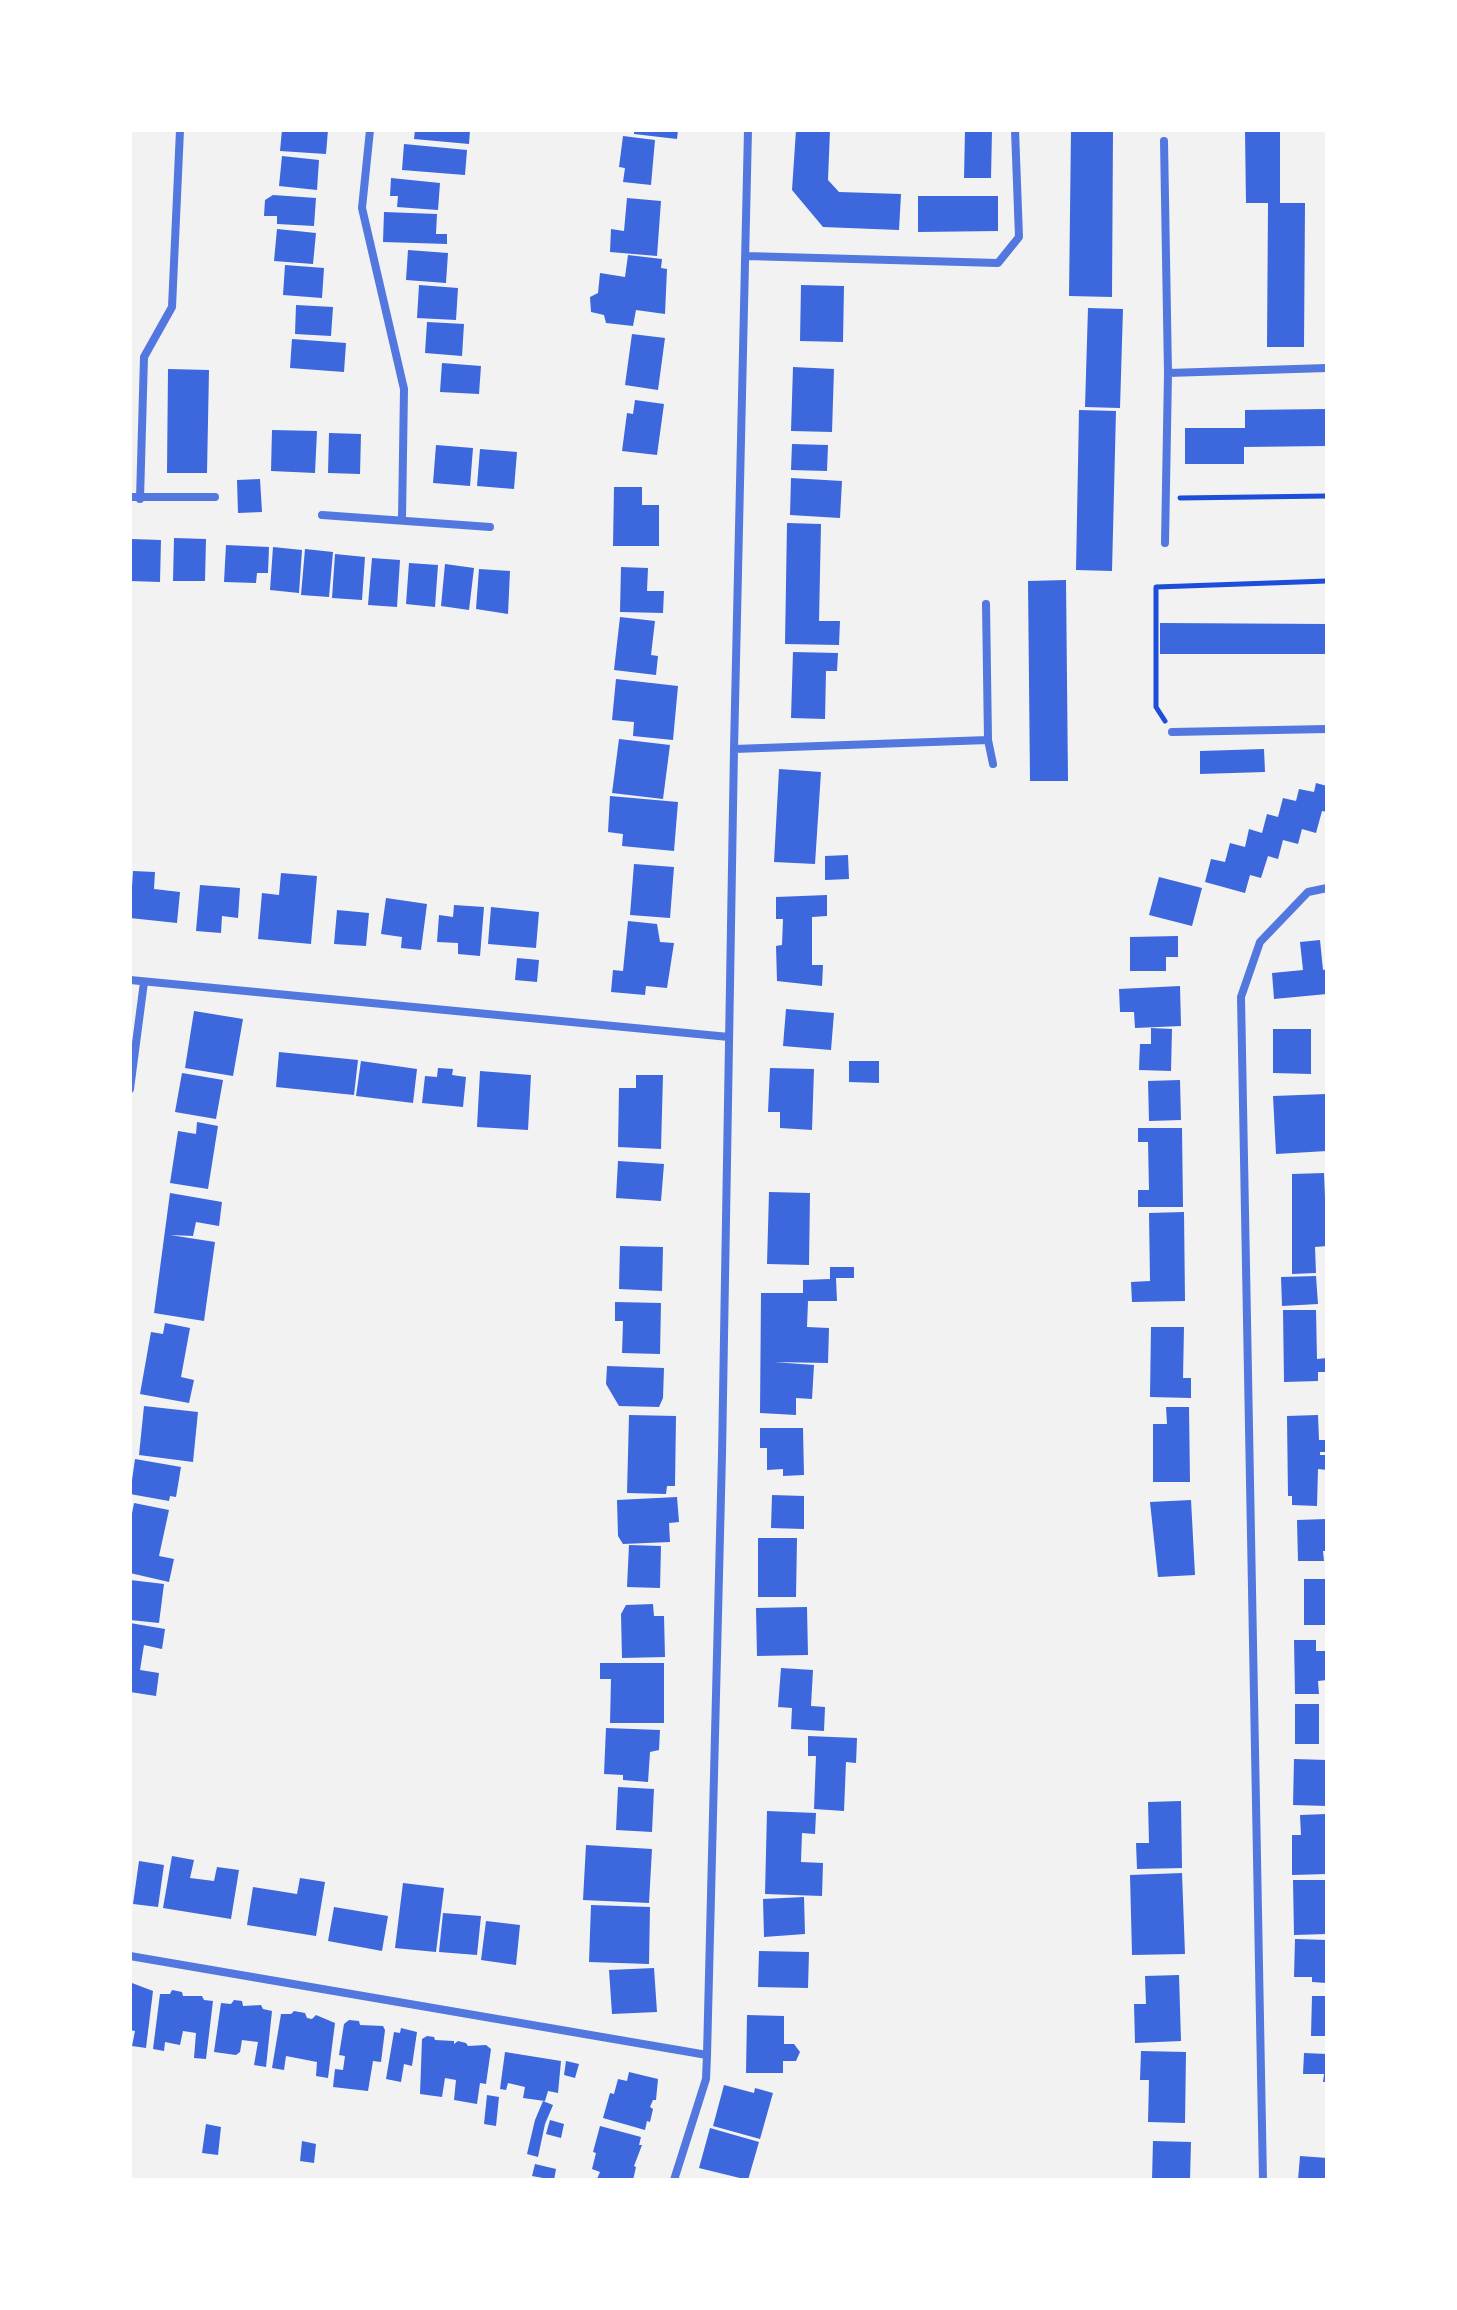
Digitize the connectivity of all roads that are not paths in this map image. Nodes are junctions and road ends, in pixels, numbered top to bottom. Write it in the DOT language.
graph roads {
  1 [pos="180,130"];
  2 [pos="370,130"];
  3 [pos="748,130"];
  4 [pos="1015,130"];
  5 [pos="1164,141"];
  6 [pos="746,256"];
  7 [pos="1327,368"];
  8 [pos="1168,373"];
  9 [pos="130,417"];
  10 [pos="141,417"];
  11 [pos="215,497"];
  12 [pos="135,498"];
  13 [pos="322,515"];
  14 [pos="402,519"];
  15 [pos="490,527"];
  16 [pos="1165,543"];
  17 [pos="986,604"];
  18 [pos="1327,729"];
  19 [pos="1172,732"];
  20 [pos="988,740"];
  21 [pos="734,749"];
  22 [pos="993,764"];
  23 [pos="1327,888"];
  24 [pos="130,980"];
  25 [pos="144,982"];
  26 [pos="729,1037"];
  27 [pos="130,1089"];
  28 [pos="130,1956"];
  29 [pos="707,2055"];
  30 [pos="674,2180"];
  31 [pos="1263,2180"];
  1 -- 10 [label="street"];
  2 -- 14 [label="street"];
  3 -- 6 [label="street"];
  4 -- 6 [label="street"];
  5 -- 8 [label="street"];
  6 -- 21 [label="street"];
  7 -- 8 [label="street"];
  8 -- 16 [label="street"];
  9 -- 10 [label="street"];
  10 -- 12 [label="street"];
  11 -- 12 [label="street"];
  13 -- 14 [label="street"];
  14 -- 15 [label="street"];
  17 -- 20 [label="street"];
  18 -- 19 [label="street"];
  20 -- 21 [label="street"];
  20 -- 22 [label="street"];
  21 -- 26 [label="street"];
  23 -- 31 [label="street"];
  24 -- 25 [label="street"];
  25 -- 26 [label="street"];
  25 -- 27 [label="street"];
  26 -- 29 [label="street"];
  28 -- 29 [label="street"];
  29 -- 30 [label="street"];
}
